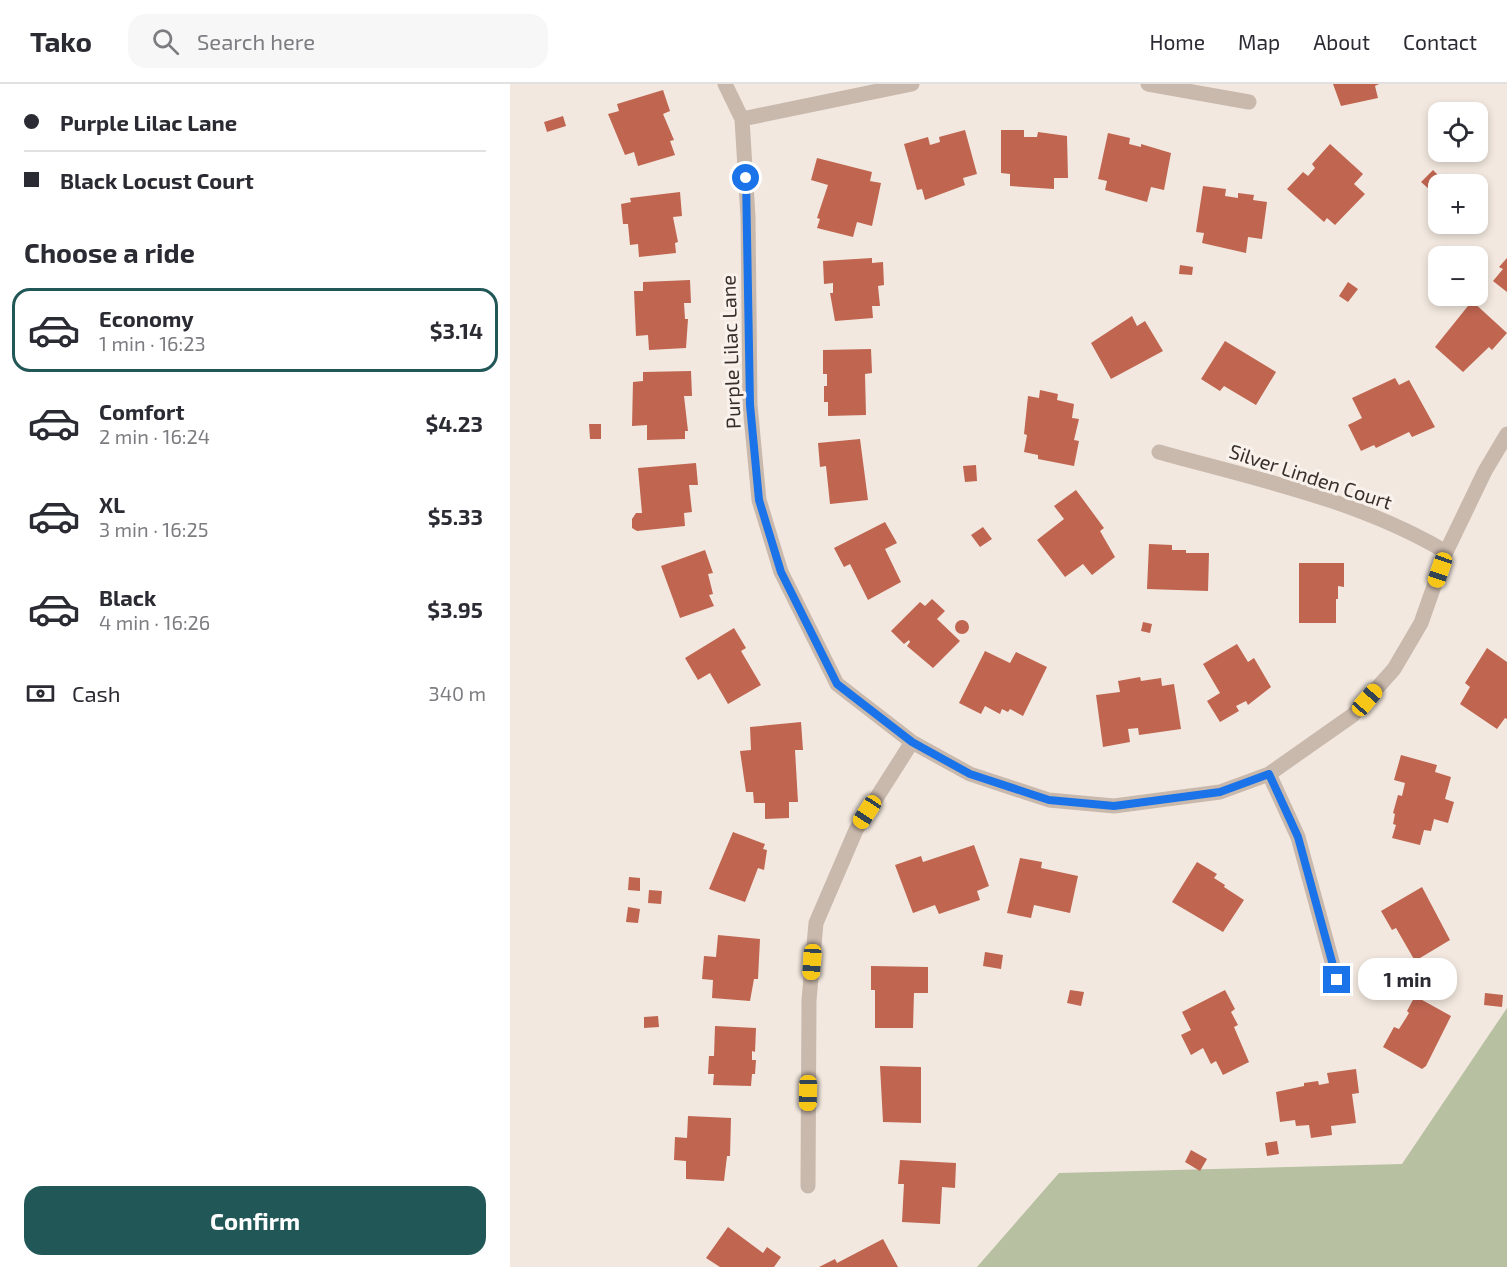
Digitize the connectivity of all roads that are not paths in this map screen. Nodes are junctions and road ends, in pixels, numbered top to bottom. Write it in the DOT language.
graph roads {
  1 [pos="725,84"];
  2 [pos="912,84"];
  3 [pos="1148,84"];
  4 [pos="1249,102"];
  5 [pos="742,119"];
  6 [pos="1507,434"];
  7 [pos="1159,452"];
  8 [pos="1446,552"];
  9 [pos="912,742"];
  10 [pos="1269,774"];
  11 [pos="1337,980"];
  12 [pos="808,1186"];
  1 -- 5 [label="street, Purple Lilac Lane"];
  2 -- 5 [label="street"];
  3 -- 4 [label="street"];
  5 -- 9 [label="street, Purple Lilac Lane"];
  6 -- 8 [label="street, Purple Lilac Lane"];
  7 -- 8 [label="street, Silver Linden Court"];
  8 -- 10 [label="street, Purple Lilac Lane"];
  9 -- 10 [label="street, Purple Lilac Lane"];
  9 -- 12 [label="street"];
  10 -- 11 [label="street"];
}
